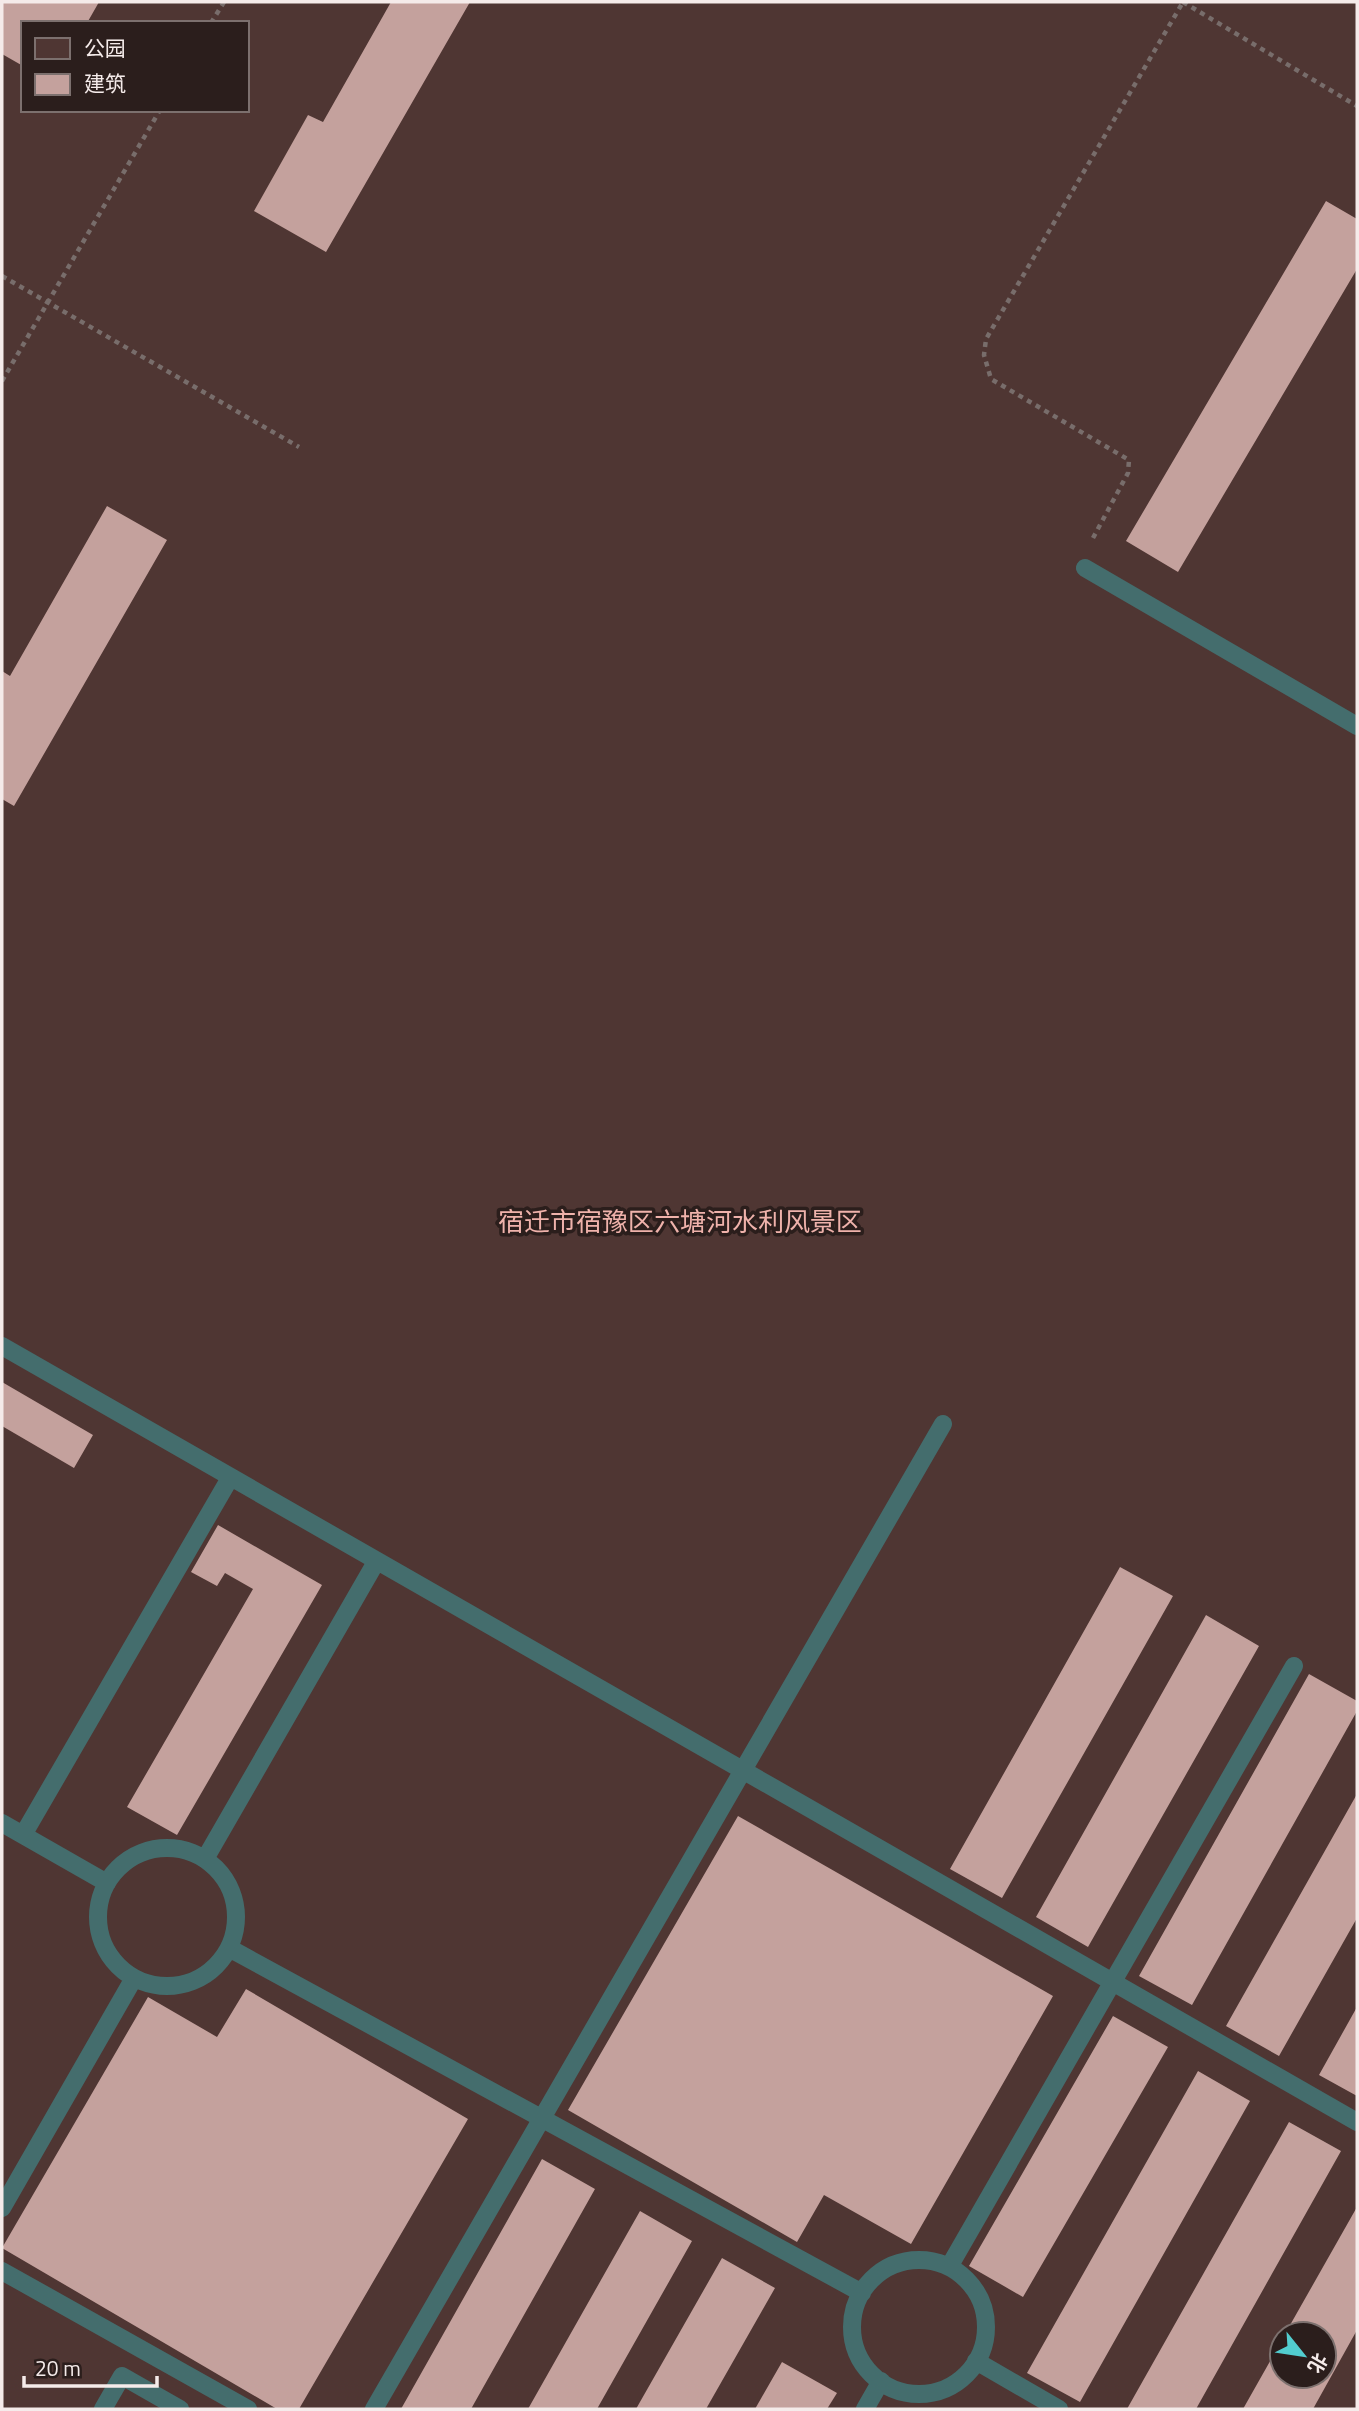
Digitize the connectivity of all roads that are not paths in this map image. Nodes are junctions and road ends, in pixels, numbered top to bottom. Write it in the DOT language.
graph roads {
  1 [pos="1085,568"];
  2 [pos="1357,726"];
  3 [pos="2,1346"];
  4 [pos="943,1424"];
  5 [pos="230,1478"];
  6 [pos="376,1562"];
  7 [pos="1294,1667"];
  8 [pos="742,1771"];
  9 [pos="2,1823"];
  10 [pos="23,1835"];
  11 [pos="205,1859"];
  12 [pos="107,1883"];
  13 [pos="229,1948"];
  14 [pos="134,1978"];
  15 [pos="1113,1983"];
  16 [pos="542,2119"];
  17 [pos="1357,2122"];
  18 [pos="2,2208"];
  19 [pos="949,2267"];
  20 [pos="2,2271"];
  21 [pos="862,2292"];
  22 [pos="976,2361"];
  23 [pos="881,2381"];
  24 [pos="229,2405"];
  25 [pos="103,2409"];
  26 [pos="180,2409"];
  27 [pos="248,2409"];
  28 [pos="374,2409"];
  29 [pos="865,2409"];
  30 [pos="1059,2409"];
  1 -- 2 [label="lane"];
  3 -- 5 [label="lane"];
  4 -- 8 [label="lane"];
  5 -- 6 [label="lane"];
  5 -- 10 [label="lane"];
  6 -- 8 [label="lane"];
  6 -- 11 [label="lane"];
  7 -- 15 [label="lane"];
  8 -- 15 [label="lane"];
  8 -- 16 [label="lane"];
  9 -- 10 [label="lane"];
  10 -- 12 [label="lane"];
  11 -- 12 [label="lane"];
  11 -- 13 [label="lane"];
  12 -- 14 [label="lane"];
  13 -- 14 [label="lane"];
  13 -- 16 [label="lane"];
  14 -- 18 [label="lane"];
  15 -- 17 [label="lane"];
  15 -- 19 [label="lane"];
  16 -- 21 [label="lane"];
  16 -- 28 [label="lane"];
  19 -- 21 [label="lane"];
  19 -- 22 [label="lane"];
  20 -- 24 [label="lane"];
  21 -- 23 [label="lane"];
  22 -- 23 [label="lane"];
  22 -- 30 [label="lane"];
  23 -- 29 [label="lane"];
  24 -- 27 [label="lane"];
  25 -- 26 [label="lane"];
}
